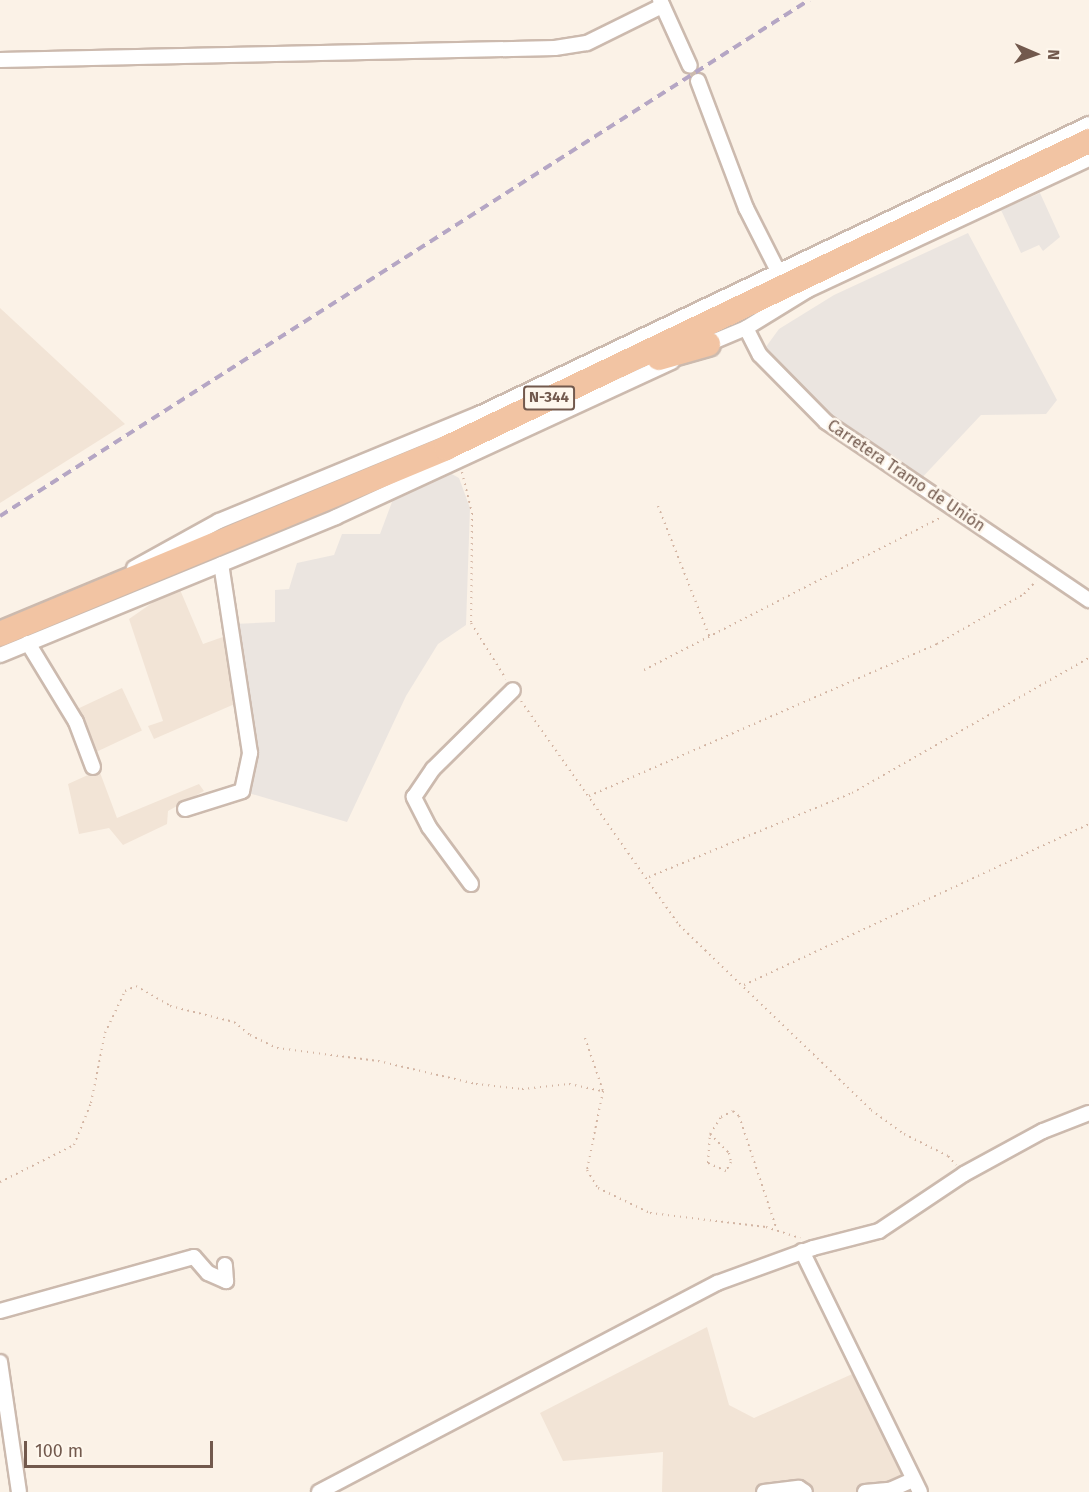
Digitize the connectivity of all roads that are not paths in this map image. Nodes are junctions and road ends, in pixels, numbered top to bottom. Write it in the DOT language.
graph roads {
  1 [pos="661,3"];
  2 [pos="0,60"];
  3 [pos="690,66"];
  4 [pos="698,81"];
  5 [pos="1089,124"];
  6 [pos="1089,141"];
  7 [pos="1089,159"];
  8 [pos="778,271"];
  9 [pos="746,328"];
  10 [pos="708,344"];
  11 [pos="636,357"];
  12 [pos="221,564"];
  13 [pos="92,596"];
  14 [pos="1089,600"];
  15 [pos="0,634"];
  16 [pos="28,643"];
  17 [pos="0,656"];
  18 [pos="513,690"];
  19 [pos="93,767"];
  20 [pos="185,809"];
  21 [pos="471,884"];
  22 [pos="1089,1113"];
  23 [pos="802,1251"];
  24 [pos="225,1265"];
  25 [pos="0,1311"];
  26 [pos="0,1362"];
  27 [pos="912,1480"];
  28 [pos="19,1492"];
  29 [pos="319,1492"];
  30 [pos="764,1492"];
  31 [pos="805,1492"];
  32 [pos="865,1492"];
  33 [pos="920,1492"];
  1 -- 2 [label="street"];
  1 -- 3 [label="street"];
  4 -- 8 [label="street"];
  5 -- 8 [label="street"];
  6 -- 11 [label="highway, N-344"];
  7 -- 9 [label="street"];
  8 -- 13 [label="street"];
  9 -- 10 [label="street"];
  9 -- 14 [label="street, Carretera Tramo de Unión"];
  10 -- 11 [label="highway"];
  10 -- 12 [label="street"];
  11 -- 13 [label="highway, N-344"];
  12 -- 16 [label="street"];
  12 -- 20 [label="street"];
  13 -- 15 [label="highway, N-344"];
  16 -- 17 [label="street"];
  16 -- 19 [label="street"];
  18 -- 21 [label="street"];
  22 -- 23 [label="street"];
  23 -- 27 [label="street"];
  23 -- 29 [label="street"];
  24 -- 25 [label="street"];
  26 -- 28 [label="street"];
  27 -- 32 [label="street"];
  27 -- 33 [label="street"];
  30 -- 31 [label="street"];
}
